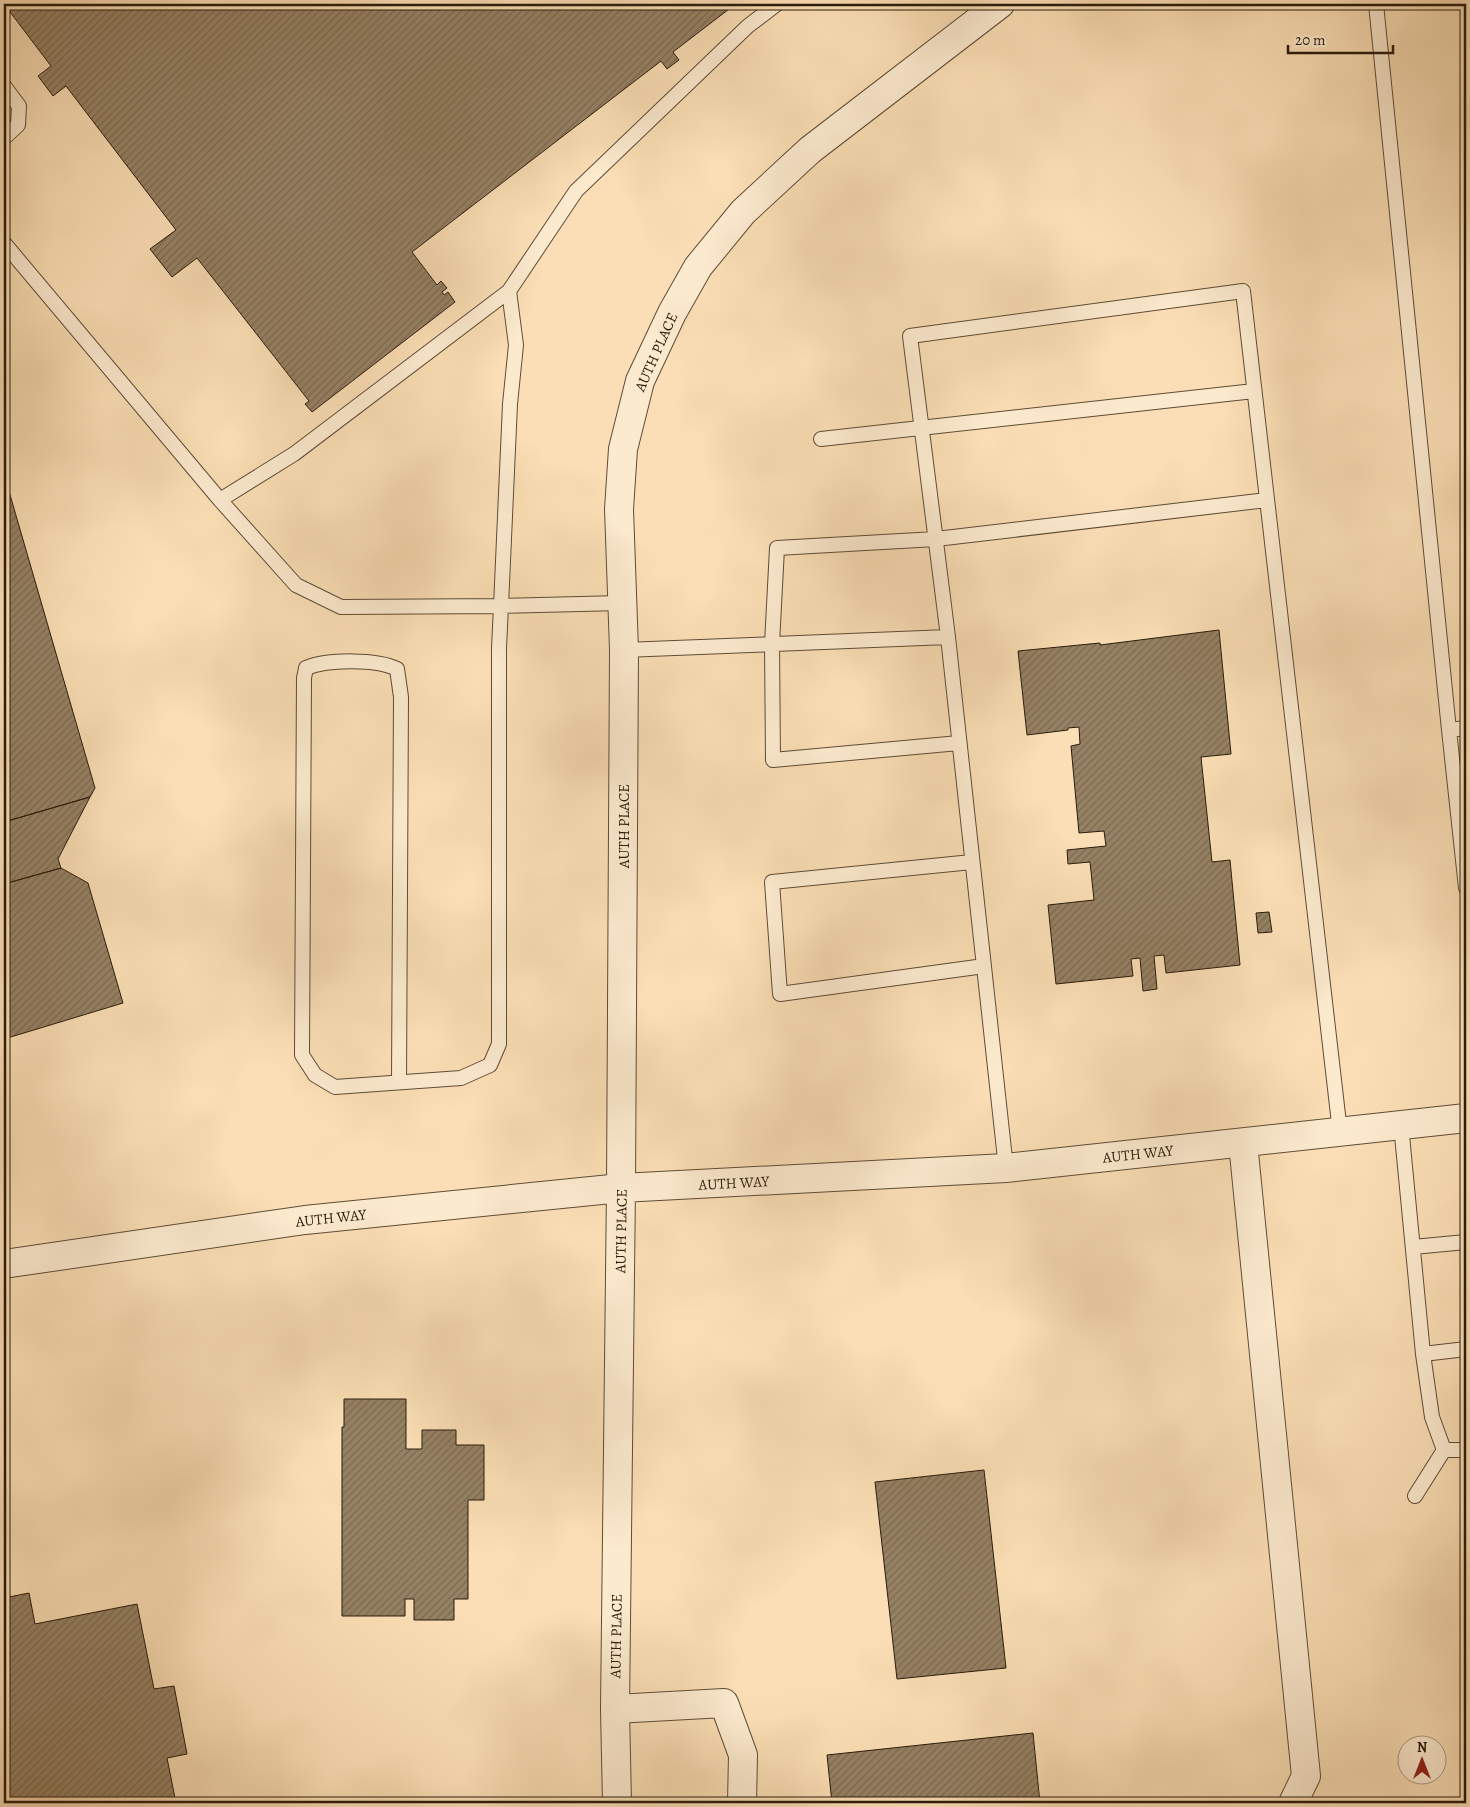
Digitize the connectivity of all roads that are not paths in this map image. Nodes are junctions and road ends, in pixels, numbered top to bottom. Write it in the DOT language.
graph roads {
  1 [pos="777,4"];
  2 [pos="1000,4"];
  3 [pos="1376,4"];
  4 [pos="4,86"];
  5 [pos="4,138"];
  6 [pos="4,243"];
  7 [pos="509,291"];
  8 [pos="1254,391"];
  9 [pos="922,429"];
  10 [pos="821,439"];
  11 [pos="220,500"];
  12 [pos="1267,500"];
  13 [pos="936,539"];
  14 [pos="622,604"];
  15 [pos="501,606"];
  16 [pos="948,637"];
  17 [pos="772,644"];
  18 [pos="624,650"];
  19 [pos="1466,728"];
  20 [pos="1450,730"];
  21 [pos="959,743"];
  22 [pos="972,862"];
  23 [pos="1466,888"];
  24 [pos="984,966"];
  25 [pos="399,1082"];
  26 [pos="1466,1118"];
  27 [pos="1401,1125"];
  28 [pos="1340,1132"];
  29 [pos="1243,1143"];
  30 [pos="1006,1168"];
  31 [pos="621,1188"];
  32 [pos="1466,1242"];
  33 [pos="1412,1247"];
  34 [pos="4,1264"];
  35 [pos="1466,1349"];
  36 [pos="1422,1354"];
  37 [pos="1444,1450"];
  38 [pos="1466,1450"];
  39 [pos="1415,1496"];
  40 [pos="615,1709"];
  41 [pos="616,1803"];
  42 [pos="742,1803"];
  43 [pos="1293,1803"];
  1 -- 7 [label="lane"];
  2 -- 14 [label="street, AUTH PLACE"];
  3 -- 20 [label="lane"];
  4 -- 5 [label="lane"];
  6 -- 11 [label="lane"];
  7 -- 11 [label="lane"];
  7 -- 15 [label="lane"];
  8 -- 9 [label="lane"];
  8 -- 9 [label="lane"];
  8 -- 12 [label="lane"];
  9 -- 10 [label="lane"];
  9 -- 13 [label="lane"];
  11 -- 15 [label="lane"];
  12 -- 13 [label="lane"];
  12 -- 28 [label="lane"];
  13 -- 16 [label="lane"];
  13 -- 17 [label="lane"];
  14 -- 15 [label="lane"];
  14 -- 18 [label="street, AUTH PLACE"];
  15 -- 25 [label="lane"];
  16 -- 17 [label="lane"];
  16 -- 21 [label="lane"];
  17 -- 18 [label="lane"];
  17 -- 21 [label="lane"];
  18 -- 31 [label="street, AUTH PLACE"];
  19 -- 20 [label="lane"];
  20 -- 23 [label="lane"];
  21 -- 22 [label="lane"];
  22 -- 24 [label="lane"];
  22 -- 24 [label="lane"];
  24 -- 30 [label="lane"];
  25 -- 25 [label="lane"];
  26 -- 27 [label="street, AUTH WAY"];
  27 -- 28 [label="street, AUTH WAY"];
  27 -- 33 [label="lane"];
  28 -- 29 [label="street, AUTH WAY"];
  29 -- 30 [label="street, AUTH WAY"];
  29 -- 43 [label="street"];
  30 -- 31 [label="street, AUTH WAY"];
  31 -- 34 [label="street, AUTH WAY"];
  31 -- 40 [label="street, AUTH PLACE"];
  32 -- 33 [label="lane"];
  33 -- 36 [label="lane"];
  35 -- 36 [label="lane"];
  36 -- 37 [label="lane"];
  37 -- 38 [label="lane"];
  37 -- 39 [label="lane"];
  40 -- 41 [label="street, AUTH PLACE"];
  40 -- 42 [label="street"];
}
